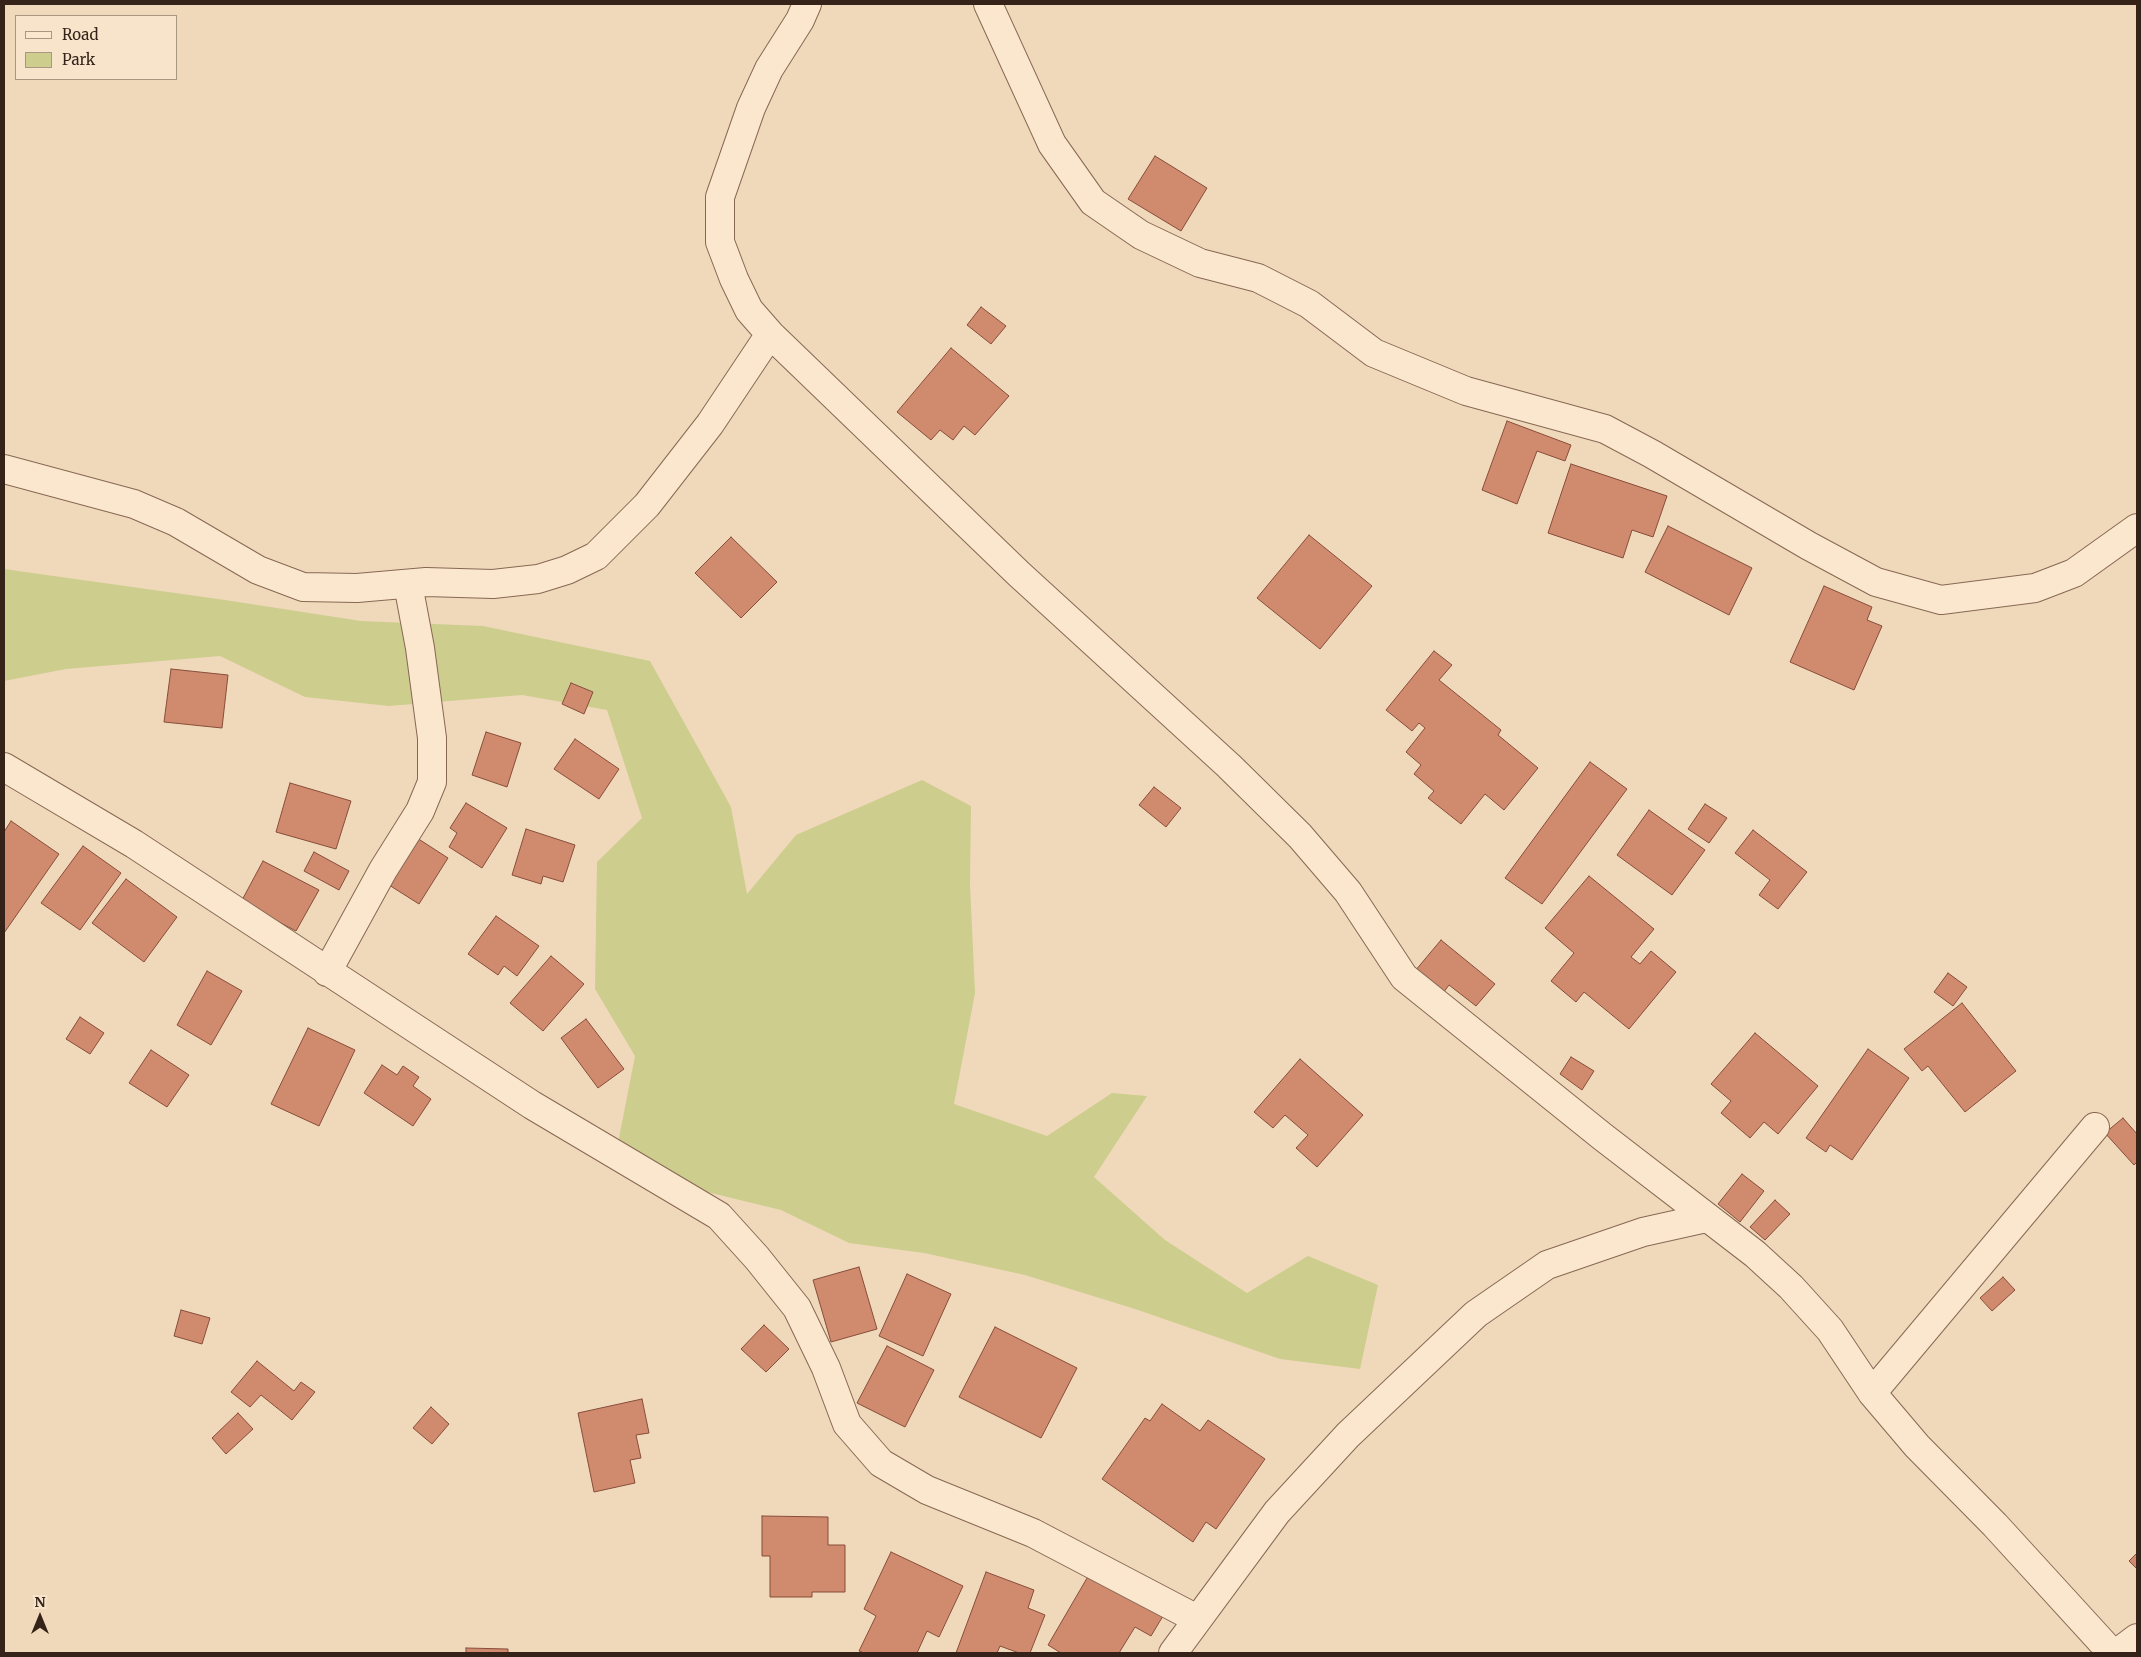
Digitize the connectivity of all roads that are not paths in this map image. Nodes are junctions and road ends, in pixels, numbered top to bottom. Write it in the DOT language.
graph roads {
  1 [pos="807,4"];
  2 [pos="988,4"];
  3 [pos="770,334"];
  4 [pos="4,468"];
  5 [pos="2137,528"];
  6 [pos="408,584"];
  7 [pos="4,767"];
  8 [pos="327,972"];
  9 [pos="2095,1127"];
  10 [pos="1706,1218"];
  11 [pos="1872,1393"];
  12 [pos="1197,1619"];
  13 [pos="2137,1638"];
  14 [pos="1173,1653"];
  15 [pos="2112,1653"];
  16 [pos="2117,1653"];
  1 -- 3 [label="street"];
  2 -- 5 [label="street"];
  3 -- 6 [label="street"];
  3 -- 10 [label="street"];
  4 -- 6 [label="street"];
  6 -- 8 [label="street"];
  7 -- 8 [label="street"];
  8 -- 12 [label="street"];
  9 -- 11 [label="street"];
  10 -- 11 [label="street"];
  10 -- 12 [label="street"];
  11 -- 15 [label="street"];
  12 -- 14 [label="street"];
  13 -- 16 [label="street"];
}
